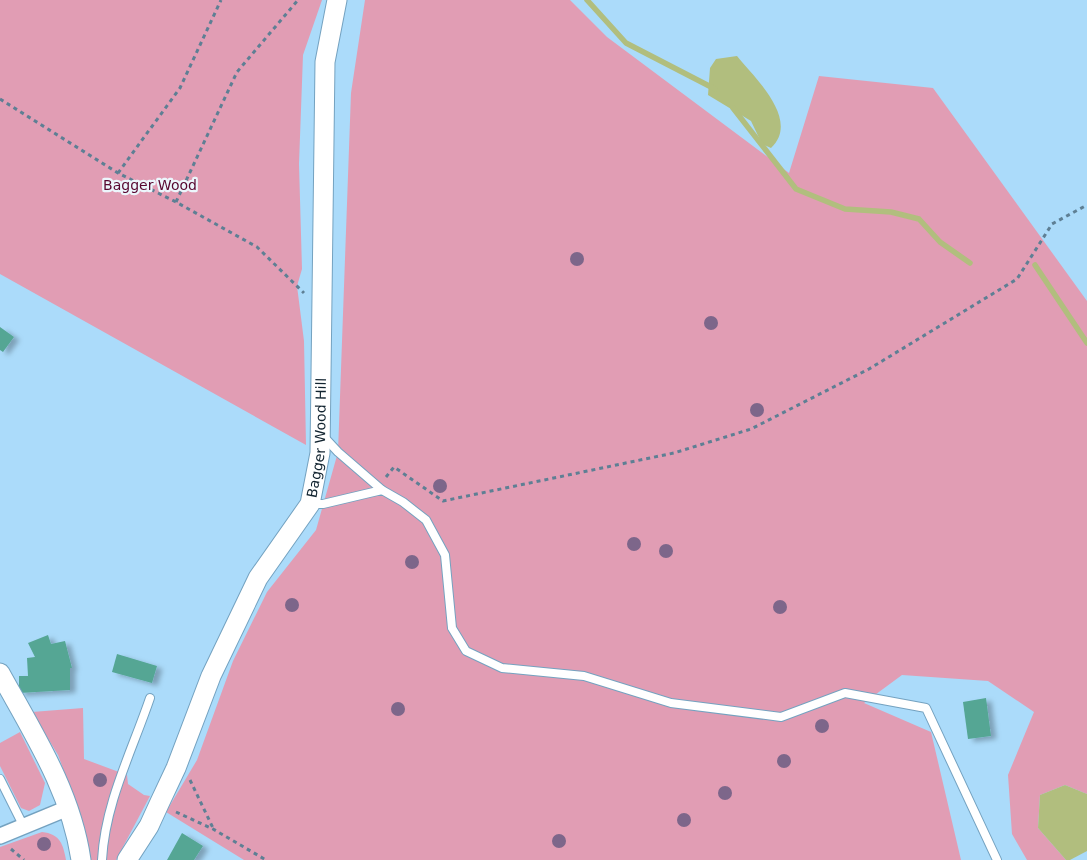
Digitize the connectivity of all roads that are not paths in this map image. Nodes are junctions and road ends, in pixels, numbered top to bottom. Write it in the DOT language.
graph roads {
  1 [pos="337,0"];
  2 [pos="320,433"];
  3 [pos="378,487"];
  4 [pos="310,504"];
  5 [pos="0,673"];
  6 [pos="150,698"];
  7 [pos="0,779"];
  8 [pos="68,808"];
  9 [pos="24,826"];
  10 [pos="0,836"];
  11 [pos="80,860"];
  12 [pos="102,860"];
  13 [pos="127,860"];
  14 [pos="998,860"];
  1 -- 2 [label="street, Bagger Wood Hill"];
  2 -- 3 [label="lane"];
  2 -- 4 [label="street, Bagger Wood Hill"];
  3 -- 4 [label="lane"];
  3 -- 14 [label="lane"];
  4 -- 13 [label="street, Bagger Wood Hill"];
  5 -- 8 [label="street"];
  6 -- 12 [label="lane"];
  7 -- 9 [label="lane"];
  8 -- 9 [label="street"];
  8 -- 11 [label="street"];
  9 -- 10 [label="street"];
}
